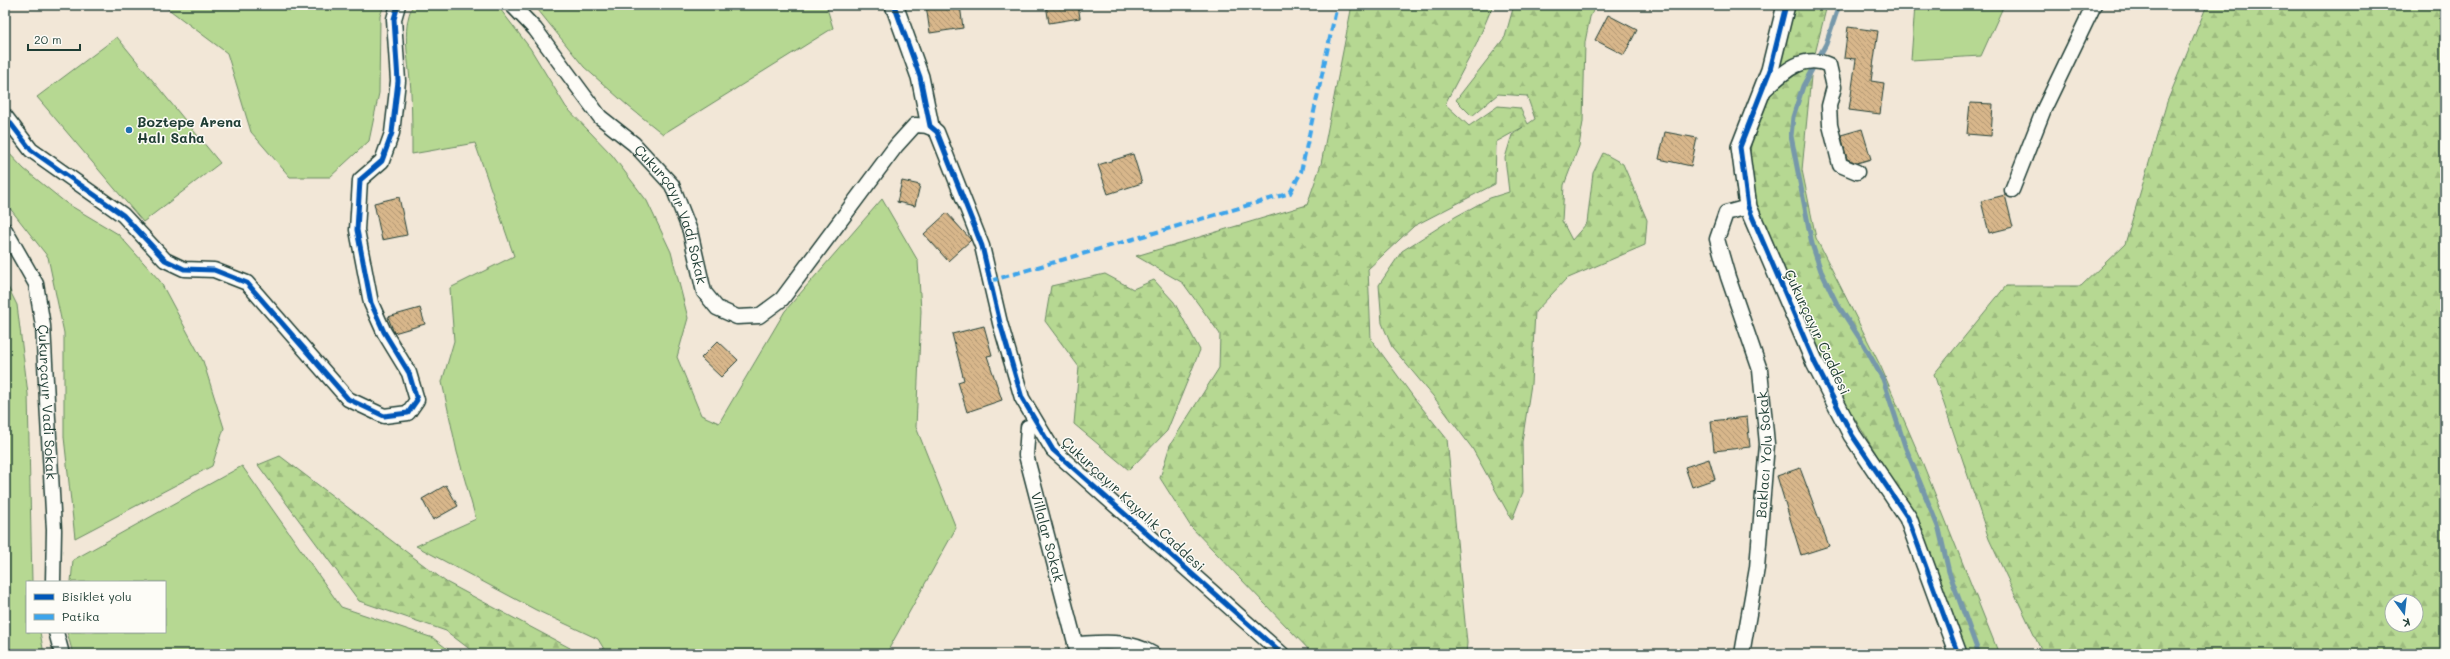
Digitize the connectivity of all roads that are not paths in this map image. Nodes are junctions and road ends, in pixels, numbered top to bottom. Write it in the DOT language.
graph roads {
  1 [pos="398,5"];
  2 [pos="512,5"];
  3 [pos="894,5"];
  4 [pos="1786,5"];
  5 [pos="2094,5"];
  6 [pos="1761,93"];
  7 [pos="5,116"];
  8 [pos="930,126"];
  9 [pos="1858,172"];
  10 [pos="2012,190"];
  11 [pos="1748,207"];
  12 [pos="5,230"];
  13 [pos="1037,425"];
  14 [pos="53,581"];
  15 [pos="56,633"];
  16 [pos="1076,649"];
  17 [pos="62,654"];
  18 [pos="1153,654"];
  19 [pos="1282,654"];
  20 [pos="1742,654"];
  21 [pos="1958,654"];
  1 -- 7 [label="street"];
  2 -- 8 [label="street, Çukurçayır Vadi Sokak"];
  3 -- 8 [label="street, Çukurçayır Kayalık Caddesi"];
  4 -- 6 [label="street, Çukurçayır Caddesi"];
  5 -- 10 [label="street"];
  6 -- 9 [label="street"];
  6 -- 11 [label="street, Çukurçayır Caddesi"];
  8 -- 13 [label="street, Çukurçayır Kayalık Caddesi"];
  11 -- 20 [label="street, Baklacı Yolu Sokak"];
  11 -- 21 [label="street, Çukurçayır Caddesi"];
  12 -- 14 [label="street, Çukurçayır Vadi Sokak"];
  13 -- 16 [label="street, Villalar Sokak"];
  13 -- 19 [label="street, Çukurçayır Kayalık Caddesi"];
  15 -- 17 [label="street"];
  16 -- 18 [label="street"];
}
